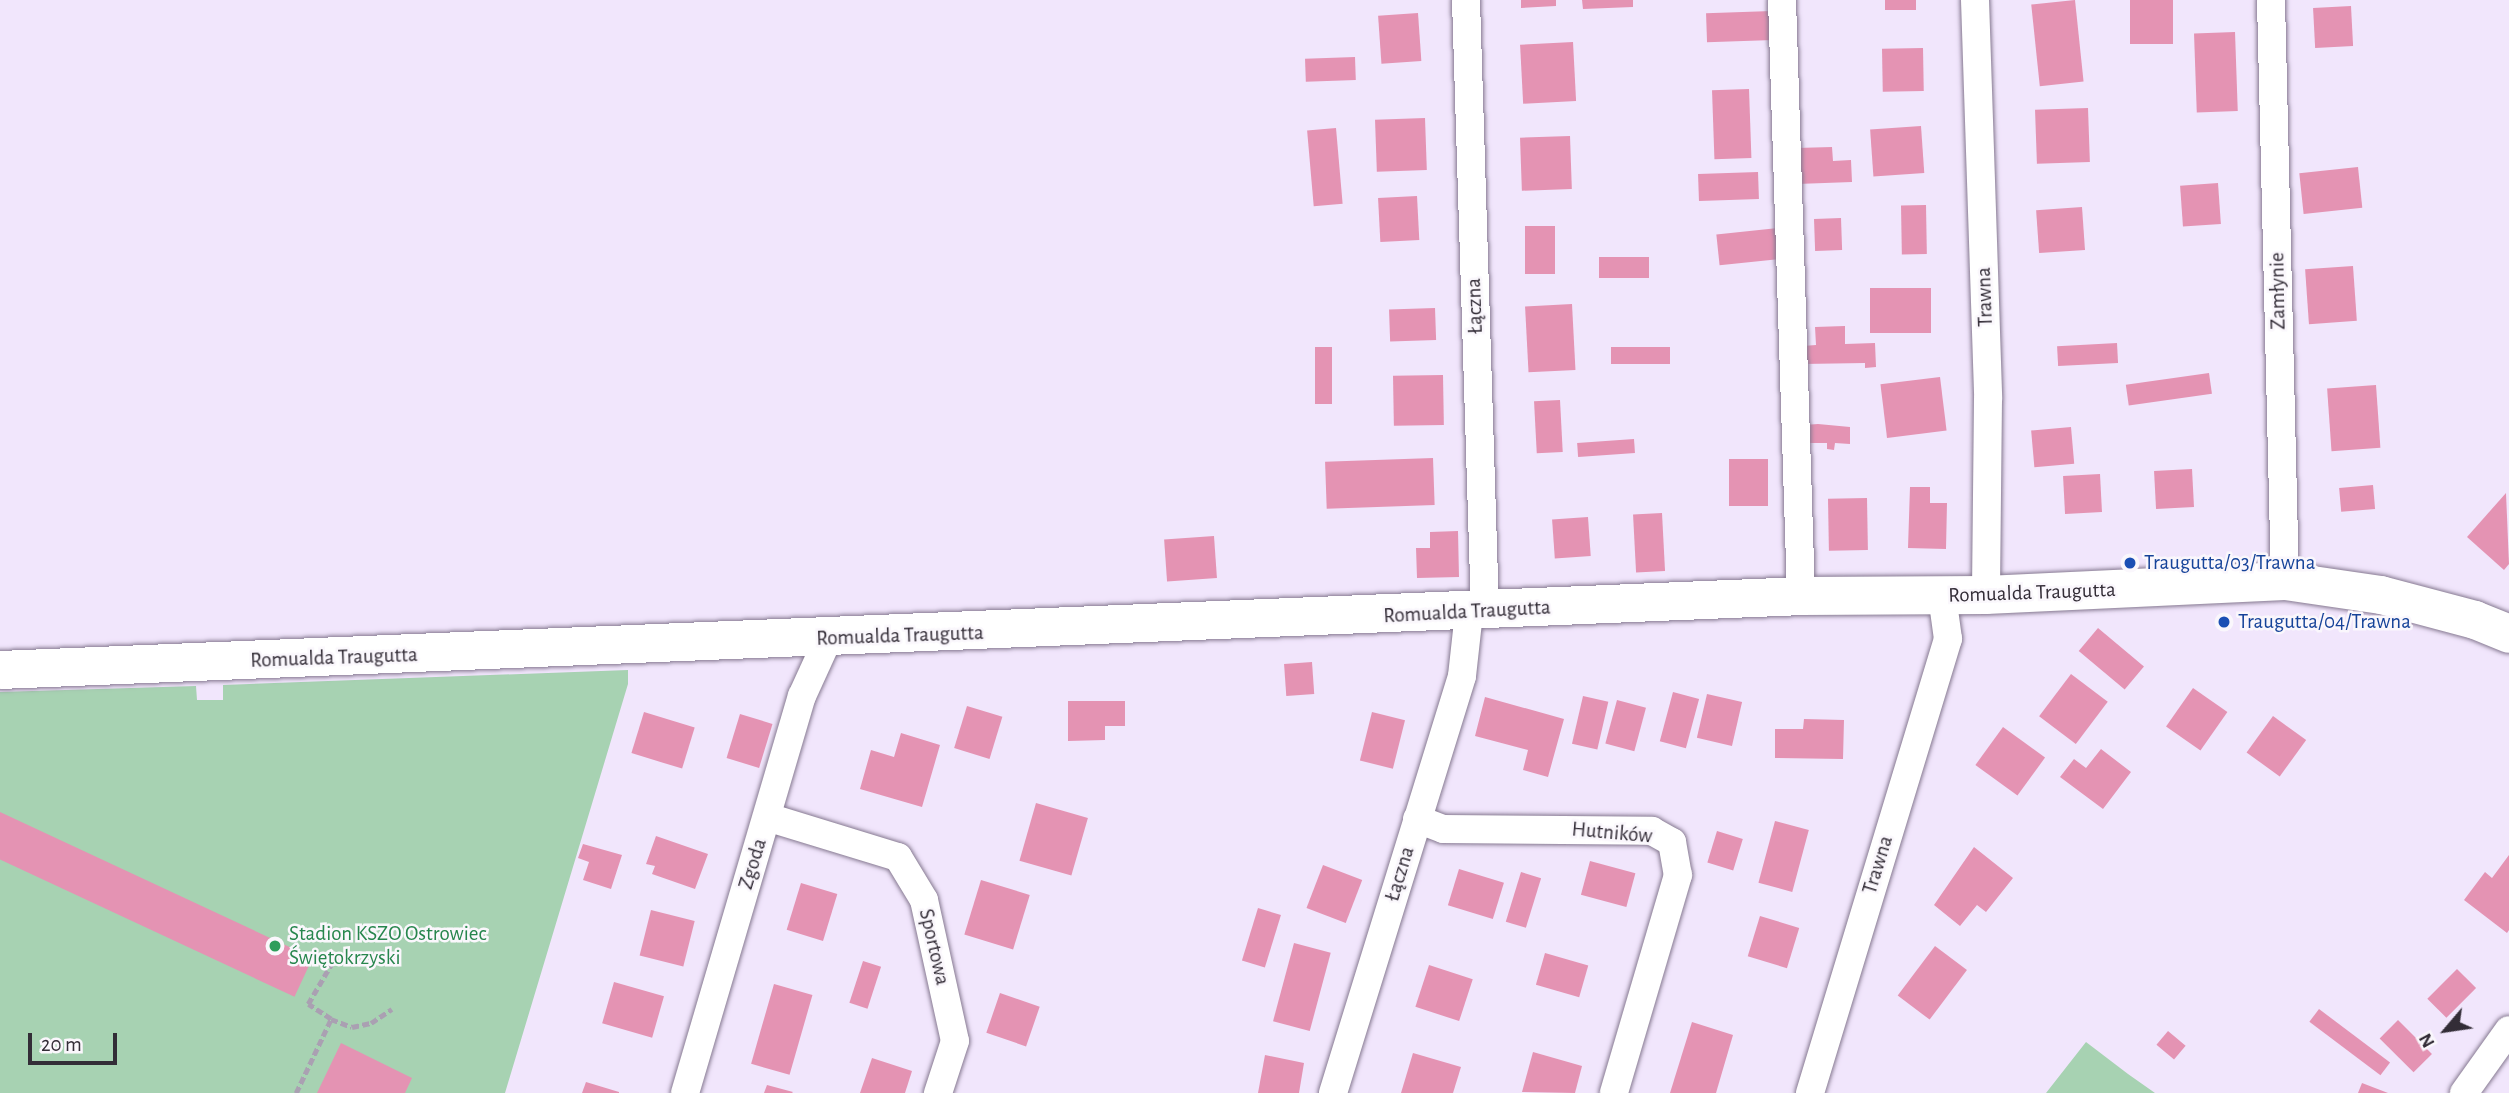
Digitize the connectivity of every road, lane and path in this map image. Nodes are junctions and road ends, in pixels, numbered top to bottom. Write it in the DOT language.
graph roads {
  1 [pos="1466,0"];
  2 [pos="1782,0"];
  3 [pos="1975,0"];
  4 [pos="2271,0"];
  5 [pos="2285,581"];
  6 [pos="1986,595"];
  7 [pos="1801,596"];
  8 [pos="1942,596"];
  9 [pos="1477,612"];
  10 [pos="2509,634"];
  11 [pos="828,639"];
  12 [pos="0,670"];
  13 [pos="767,817"];
  14 [pos="1417,819"];
  15 [pos="339,951"];
  16 [pos="392,1009"];
  17 [pos="331,1019"];
  18 [pos="2509,1030"];
  19 [pos="296,1093"];
  20 [pos="685,1093"];
  21 [pos="938,1093"];
  22 [pos="1333,1093"];
  23 [pos="1614,1093"];
  24 [pos="1810,1093"];
  25 [pos="2464,1093"];
  1 -- 9 [label="street, Łączna"];
  2 -- 7 [label="street"];
  3 -- 6 [label="street, Trawna"];
  4 -- 5 [label="street, Zamłynie"];
  5 -- 6 [label="main road, Romualda Traugutta"];
  5 -- 10 [label="main road, Romualda Traugutta"];
  6 -- 8 [label="main road, Romualda Traugutta"];
  7 -- 8 [label="main road, Romualda Traugutta"];
  7 -- 9 [label="main road, Romualda Traugutta"];
  8 -- 24 [label="street, Trawna"];
  9 -- 11 [label="main road, Romualda Traugutta"];
  9 -- 14 [label="street, Łączna"];
  11 -- 12 [label="main road, Romualda Traugutta"];
  11 -- 13 [label="street, Zgoda"];
  13 -- 20 [label="street, Zgoda"];
  13 -- 21 [label="street, Sportowa"];
  14 -- 22 [label="street, Łączna"];
  14 -- 23 [label="street, Hutników"];
  15 -- 17 [label="path"];
  16 -- 17 [label="path"];
  17 -- 19 [label="path"];
  18 -- 25 [label="street"];
}
